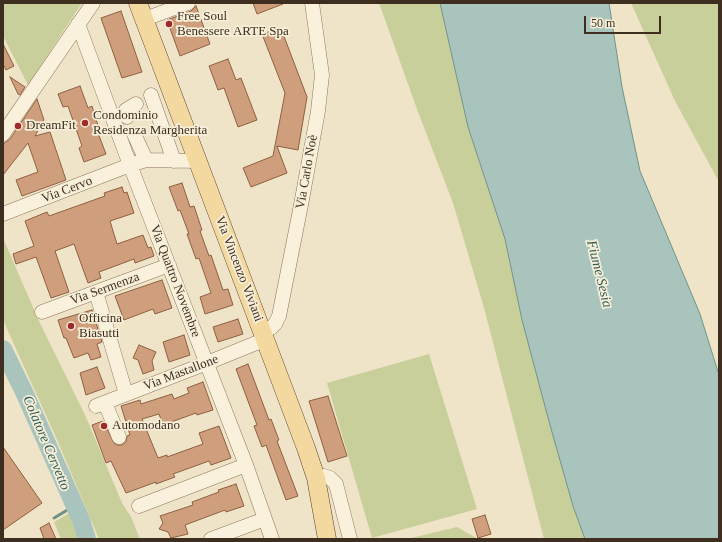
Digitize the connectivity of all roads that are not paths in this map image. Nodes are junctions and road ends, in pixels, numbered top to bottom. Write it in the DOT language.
graph roads {
  1 [pos="93,3"];
  2 [pos="188,3"];
  3 [pos="312,3"];
  4 [pos="142,11"];
  5 [pos="78,24"];
  6 [pos="169,83"];
  7 [pos="144,99"];
  8 [pos="127,117"];
  9 [pos="3,134"];
  10 [pos="134,134"];
  11 [pos="146,160"];
  12 [pos="174,161"];
  13 [pos="198,161"];
  14 [pos="130,165"];
  15 [pos="3,214"];
  16 [pos="169,265"];
  17 [pos="96,292"];
  18 [pos="42,312"];
  19 [pos="264,335"];
  20 [pos="207,363"];
  21 [pos="126,394"];
  22 [pos="118,437"];
  23 [pos="246,465"];
  24 [pos="316,478"];
  25 [pos="139,506"];
  26 [pos="265,519"];
  27 [pos="213,539"];
  28 [pos="272,539"];
  29 [pos="327,539"];
  30 [pos="350,539"];
  1 -- 5 [label="street"];
  2 -- 4 [label="street"];
  3 -- 19 [label="street, Via Carlo Noè"];
  4 -- 6 [label="main road, Via Vincenzo Viviani"];
  5 -- 9 [label="street"];
  5 -- 14 [label="street, Via Quattro Novembre"];
  6 -- 7 [label="street"];
  6 -- 13 [label="main road, Via Vincenzo Viviani"];
  7 -- 8 [label="street"];
  7 -- 12 [label="street"];
  10 -- 11 [label="street"];
  11 -- 12 [label="street, Via Cervo"];
  11 -- 14 [label="street, Via Cervo"];
  12 -- 13 [label="street, Via Cervo"];
  13 -- 19 [label="main road, Via Vincenzo Viviani"];
  14 -- 15 [label="street, Via Cervo"];
  14 -- 16 [label="street, Via Quattro Novembre"];
  16 -- 17 [label="street, Via Sermenza"];
  16 -- 20 [label="street, Via Quattro Novembre"];
  17 -- 18 [label="street, Via Sermenza"];
  17 -- 21 [label="street"];
  19 -- 20 [label="street, Via Mastallone"];
  19 -- 24 [label="main road, Via Vincenzo Viviani"];
  20 -- 21 [label="street, Via Mastallone"];
  20 -- 23 [label="street, Via Quattro Novembre"];
  21 -- 22 [label="street, Via Mastallone"];
  23 -- 25 [label="street"];
  23 -- 26 [label="street, Via Quattro Novembre"];
  24 -- 29 [label="main road, Via Vincenzo Viviani"];
  24 -- 30 [label="street"];
  26 -- 27 [label="street"];
  26 -- 28 [label="street, Via Quattro Novembre"];
}
